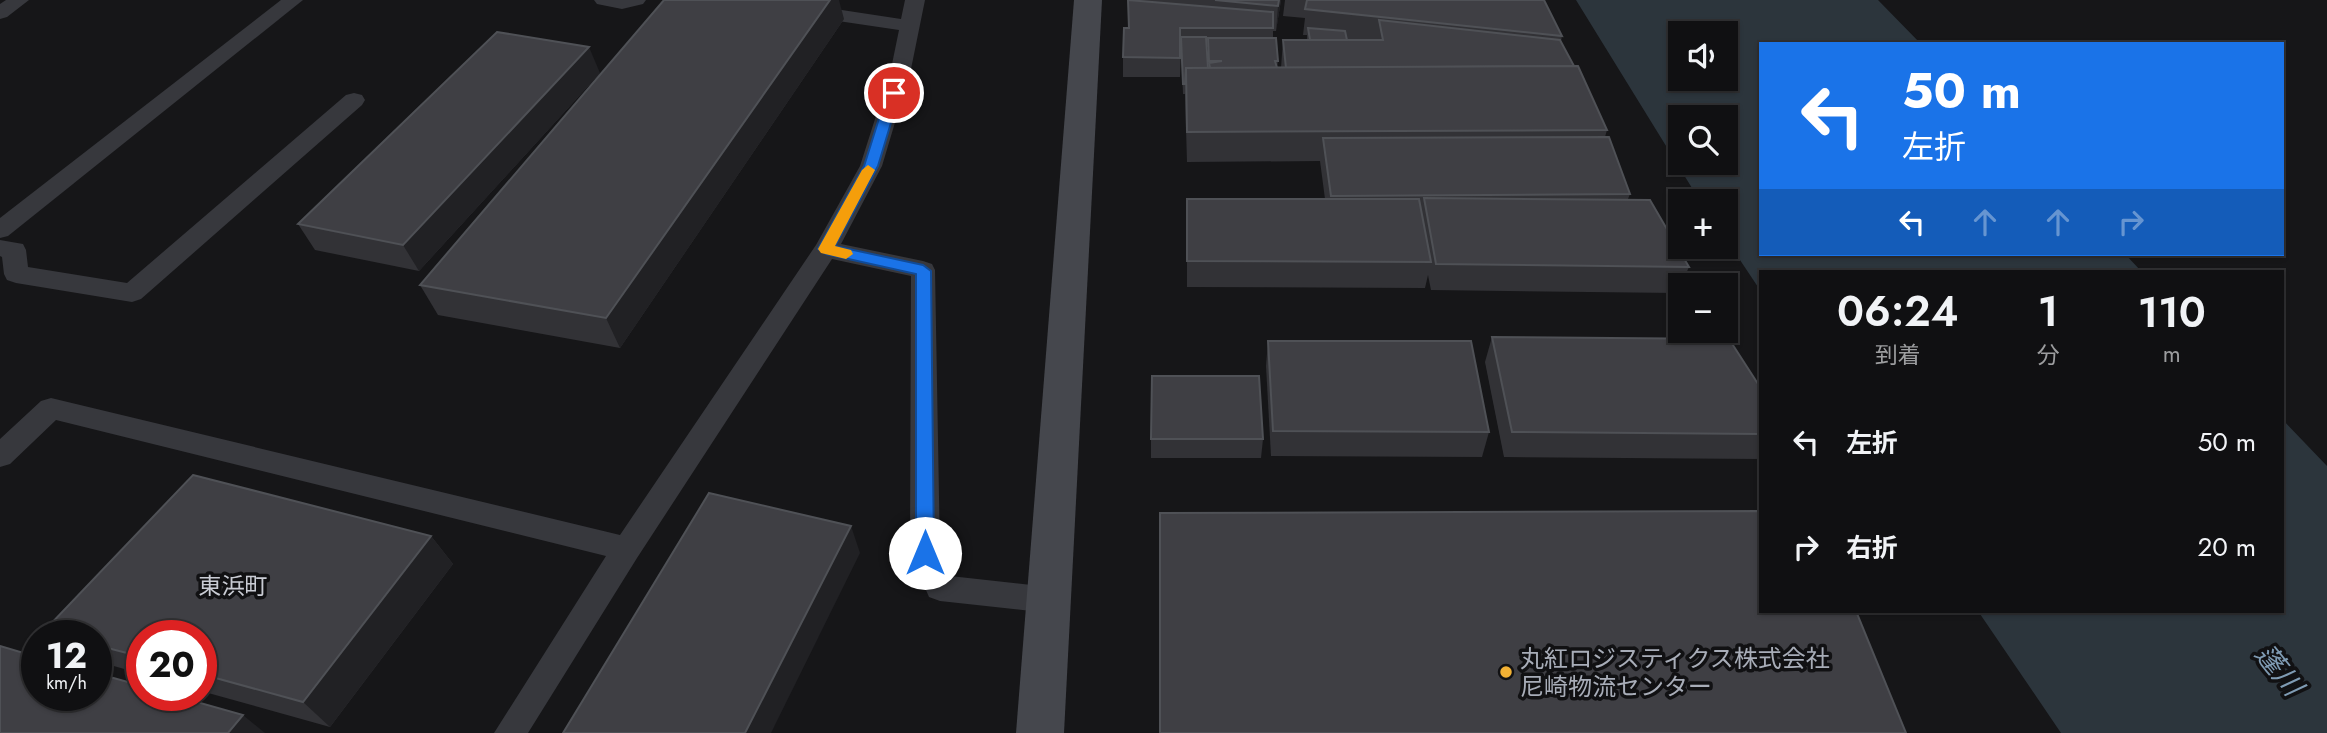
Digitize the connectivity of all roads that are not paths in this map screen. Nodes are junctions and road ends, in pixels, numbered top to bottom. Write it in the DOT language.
graph roads {
  1 [pos="19,0"];
  2 [pos="293,0"];
  3 [pos="604,0"];
  4 [pos="636,0"];
  5 [pos="736,0"];
  6 [pos="915,0"];
  7 [pos="1088,0"];
  8 [pos="0,13"];
  9 [pos="909,26"];
  10 [pos="354,100"];
  11 [pos="0,230"];
  12 [pos="0,247"];
  13 [pos="826,249"];
  14 [pos="0,456"];
  15 [pos="627,549"];
  16 [pos="1049,600"];
  17 [pos="510,733"];
  18 [pos="1040,733"];
  1 -- 8 [label="lane"];
  2 -- 11 [label="lane"];
  3 -- 4 [label="lane"];
  5 -- 9 [label="lane"];
  6 -- 9 [label="lane"];
  7 -- 16 [label="street"];
  9 -- 13 [label="lane"];
  10 -- 12 [label="lane"];
  13 -- 15 [label="lane"];
  13 -- 16 [label="lane"];
  14 -- 15 [label="lane"];
  15 -- 17 [label="lane"];
  16 -- 18 [label="street"];
}
